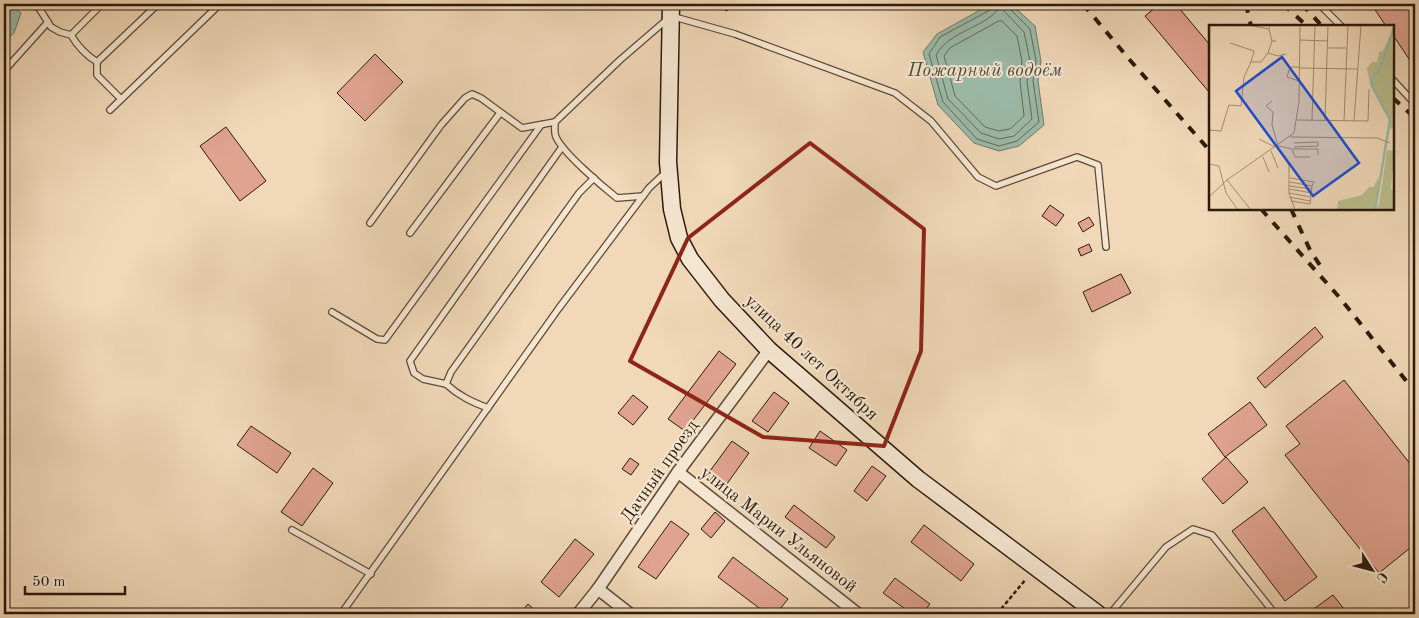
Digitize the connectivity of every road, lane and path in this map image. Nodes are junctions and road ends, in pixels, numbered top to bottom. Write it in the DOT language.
graph roads {
  1 [pos="29,4"];
  2 [pos="102,4"];
  3 [pos="158,4"];
  4 [pos="220,4"];
  5 [pos="1319,4"];
  6 [pos="41,6"];
  7 [pos="671,10"];
  8 [pos="48,22"];
  9 [pos="1340,25"];
  10 [pos="71,35"];
  11 [pos="97,62"];
  12 [pos="4,71"];
  13 [pos="1394,81"];
  14 [pos="121,99"];
  15 [pos="1415,104"];
  16 [pos="110,110"];
  17 [pos="500,112"];
  18 [pos="556,122"];
  19 [pos="541,125"];
  20 [pos="562,147"];
  21 [pos="668,170"];
  22 [pos="594,178"];
  23 [pos="643,196"];
  24 [pos="370,223"];
  25 [pos="410,233"];
  26 [pos="1106,247"];
  27 [pos="332,312"];
  28 [pos="769,350"];
  29 [pos="446,384"];
  30 [pos="488,408"];
  31 [pos="678,472"];
  32 [pos="292,530"];
  33 [pos="1036,567"];
  34 [pos="371,574"];
  35 [pos="598,589"];
  36 [pos="341,614"];
  37 [pos="578,614"];
  38 [pos="630,614"];
  39 [pos="858,614"];
  40 [pos="997,614"];
  41 [pos="1098,614"];
  42 [pos="1110,614"];
  43 [pos="1275,614"];
  1 -- 6 [label="lane"];
  2 -- 10 [label="lane"];
  3 -- 11 [label="lane"];
  4 -- 14 [label="lane"];
  5 -- 9 [label="lane"];
  6 -- 8 [label="lane"];
  7 -- 18 [label="lane"];
  7 -- 21 [label="street, улица 40 лет Октября"];
  7 -- 26 [label="lane"];
  8 -- 10 [label="lane"];
  8 -- 12 [label="lane"];
  10 -- 11 [label="lane"];
  11 -- 14 [label="lane"];
  13 -- 15 [label="lane"];
  14 -- 16 [label="lane"];
  17 -- 19 [label="lane"];
  17 -- 24 [label="lane"];
  17 -- 25 [label="lane"];
  18 -- 19 [label="lane"];
  18 -- 20 [label="lane"];
  19 -- 27 [label="lane"];
  20 -- 22 [label="lane"];
  20 -- 29 [label="lane"];
  21 -- 23 [label="lane"];
  21 -- 28 [label="street, улица 40 лет Октября"];
  22 -- 23 [label="lane"];
  22 -- 29 [label="lane"];
  23 -- 30 [label="lane"];
  28 -- 31 [label="street, Дачный проезд"];
  28 -- 33 [label="street, улица 40 лет Октября"];
  29 -- 30 [label="lane"];
  30 -- 34 [label="lane"];
  31 -- 35 [label="street, Дачный проезд"];
  31 -- 39 [label="street, улица Марии Ульяновой"];
  32 -- 34 [label="lane"];
  33 -- 40 [label="path"];
  33 -- 41 [label="street, улица 40 лет Октября"];
  34 -- 36 [label="lane"];
  35 -- 37 [label="street, Дачный проезд"];
  35 -- 38 [label="street"];
  42 -- 43 [label="lane"];
}
